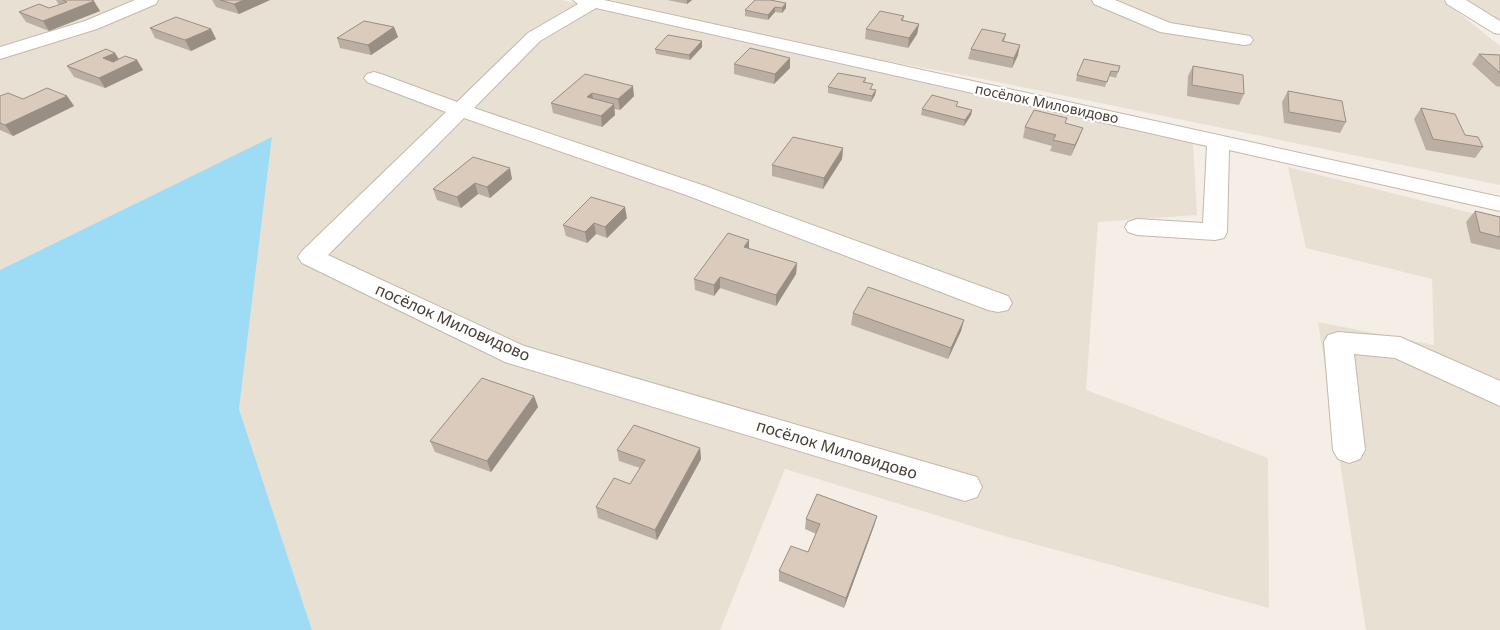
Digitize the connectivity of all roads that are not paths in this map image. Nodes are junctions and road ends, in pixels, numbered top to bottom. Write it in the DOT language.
graph roads {
  1 [pos="150,0"];
  2 [pos="1100,0"];
  3 [pos="1453,0"];
  4 [pos="587,2"];
  5 [pos="1500,29"];
  6 [pos="1244,40"];
  7 [pos="0,53"];
  8 [pos="374,78"];
  9 [pos="460,110"];
  10 [pos="1218,140"];
  11 [pos="1500,204"];
  12 [pos="1137,227"];
  13 [pos="998,304"];
  14 [pos="1500,394"];
  15 [pos="1350,450"];
  16 [pos="965,487"];
  1 -- 7 [label="street"];
  2 -- 6 [label="street"];
  3 -- 5 [label="street"];
  4 -- 9 [label="street, посёлок Миловидово"];
  4 -- 10 [label="street, посёлок Миловидово"];
  8 -- 9 [label="street"];
  9 -- 13 [label="street"];
  9 -- 16 [label="street, посёлок Миловидово"];
  10 -- 11 [label="street, посёлок Миловидово"];
  10 -- 12 [label="street"];
  14 -- 15 [label="street"];
}
